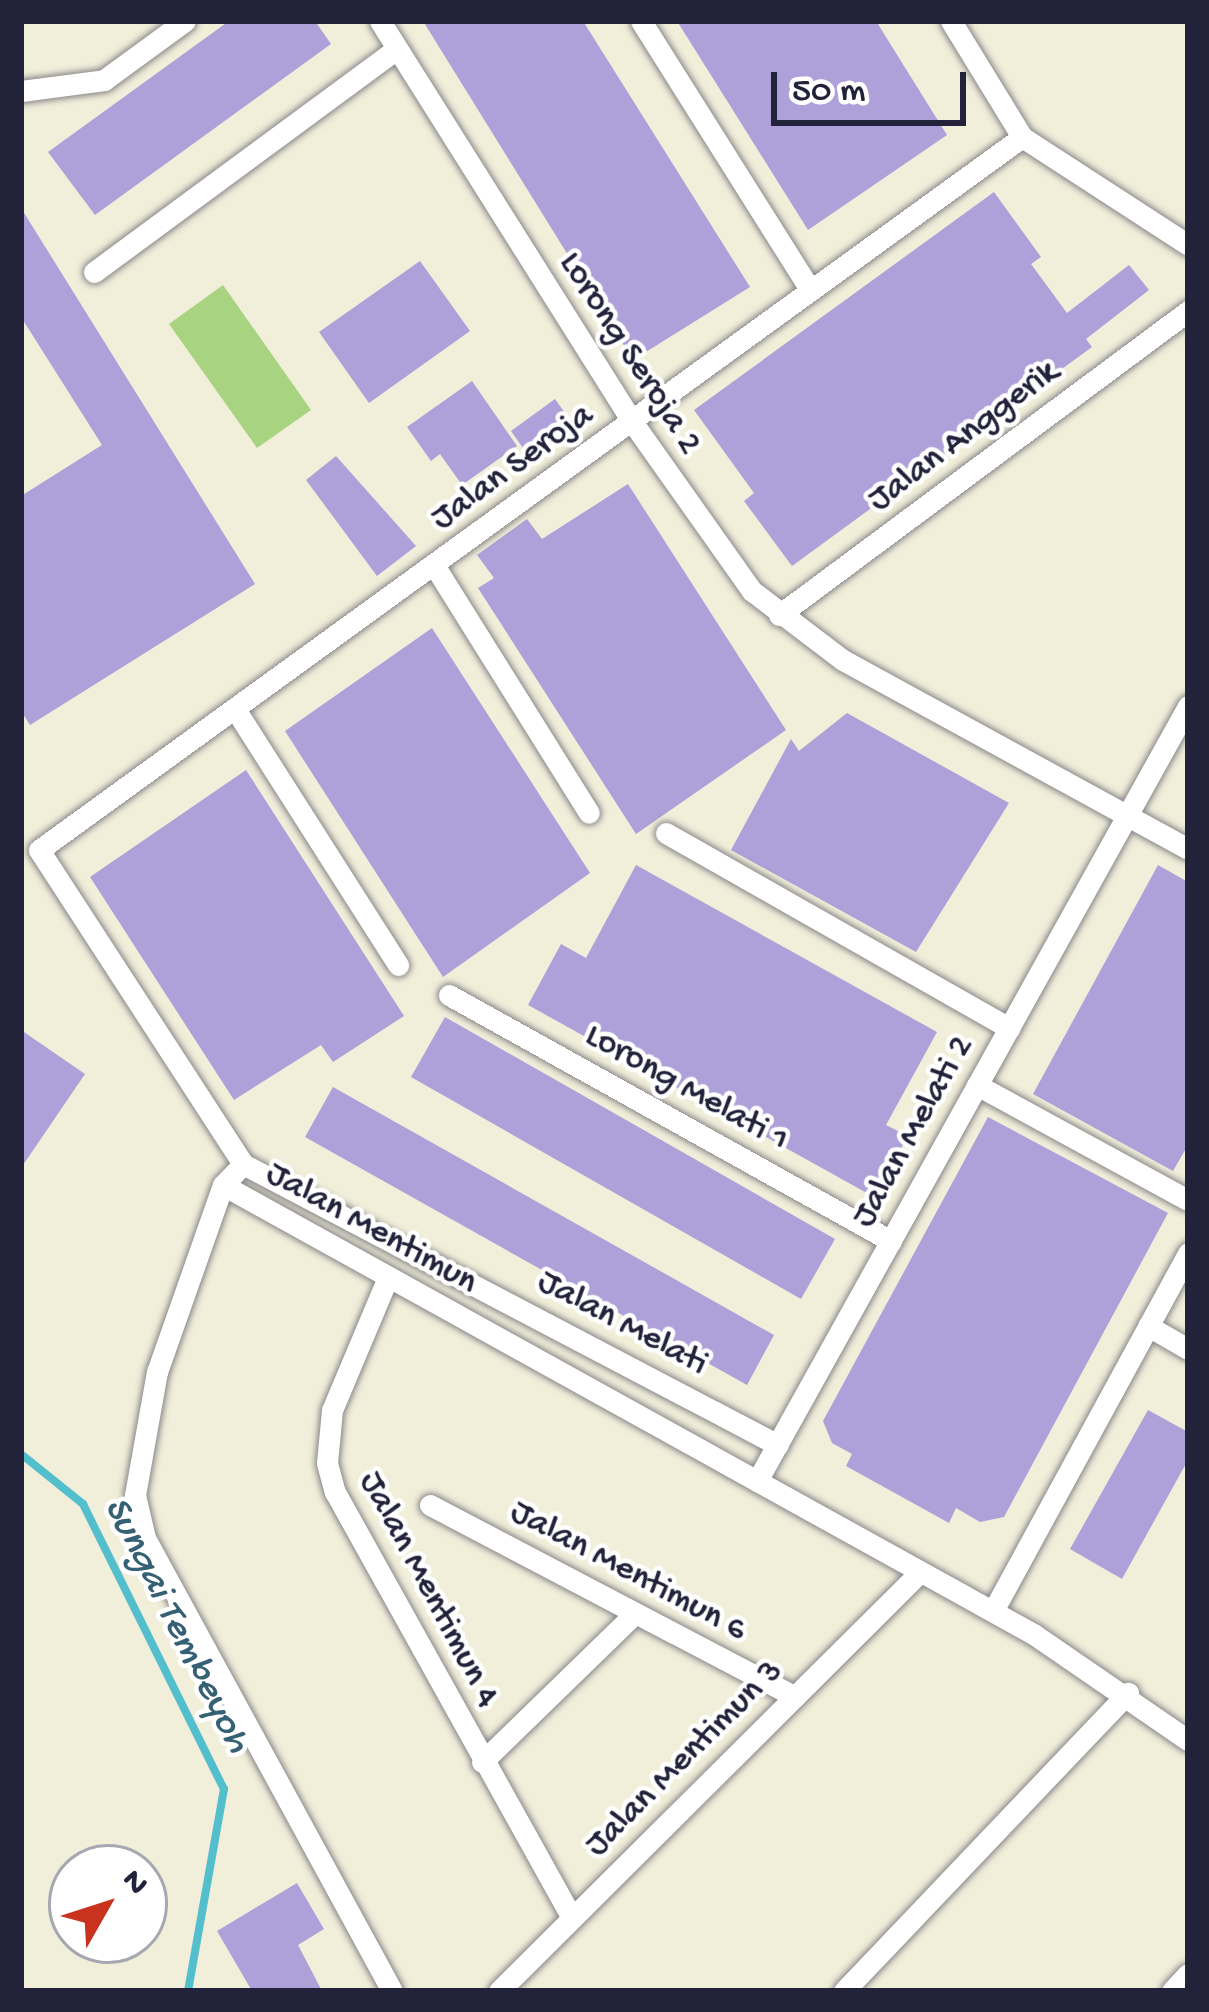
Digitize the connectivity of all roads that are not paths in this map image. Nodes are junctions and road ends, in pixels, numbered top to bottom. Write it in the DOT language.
graph roads {
  1 [pos="185,21"];
  2 [pos="380,21"];
  3 [pos="641,21"];
  4 [pos="951,21"];
  5 [pos="396,49"];
  6 [pos="21,91"];
  7 [pos="1022,137"];
  8 [pos="1188,245"];
  9 [pos="94,272"];
  10 [pos="810,289"];
  11 [pos="1188,311"];
  12 [pos="633,423"];
  13 [pos="434,566"];
  14 [pos="779,615"];
  15 [pos="1188,706"];
  16 [pos="237,712"];
  17 [pos="589,813"];
  18 [pos="1127,814"];
  19 [pos="666,833"];
  20 [pos="39,850"];
  21 [pos="1188,850"];
  22 [pos="398,964"];
  23 [pos="449,995"];
  24 [pos="1009,1028"];
  25 [pos="977,1085"];
  26 [pos="243,1164"];
  27 [pos="223,1185"];
  28 [pos="1188,1200"];
  29 [pos="891,1241"];
  30 [pos="1188,1253"];
  31 [pos="388,1277"];
  32 [pos="1148,1326"];
  33 [pos="1188,1349"];
  34 [pos="778,1444"];
  35 [pos="757,1481"];
  36 [pos="430,1505"];
  37 [pos="919,1574"];
  38 [pos="993,1611"];
  39 [pos="634,1614"];
  40 [pos="1128,1694"];
  41 [pos="794,1697"];
  42 [pos="1188,1740"];
  43 [pos="482,1762"];
  44 [pos="572,1918"];
  45 [pos="1188,1974"];
  46 [pos="392,1991"];
  47 [pos="499,1991"];
  48 [pos="844,1991"];
  49 [pos="1172,1991"];
  1 -- 6 [label="street"];
  2 -- 5 [label="street, Lorong Seroja 2"];
  3 -- 10 [label="street"];
  4 -- 7 [label="street"];
  5 -- 9 [label="street"];
  5 -- 12 [label="street, Lorong Seroja 2"];
  7 -- 8 [label="street"];
  7 -- 10 [label="street, Jalan Seroja"];
  10 -- 12 [label="street, Jalan Seroja"];
  11 -- 14 [label="street, Jalan Anggerik"];
  12 -- 13 [label="street, Jalan Seroja"];
  12 -- 14 [label="street, Lorong Seroja 2"];
  13 -- 16 [label="street, Jalan Seroja"];
  13 -- 17 [label="street"];
  14 -- 18 [label="street, Lorong Seroja 2"];
  15 -- 18 [label="street, Jalan Melati 2"];
  16 -- 20 [label="street, Jalan Seroja"];
  16 -- 22 [label="street"];
  18 -- 21 [label="street, Lorong Seroja 2"];
  18 -- 24 [label="street, Jalan Melati 2"];
  19 -- 24 [label="street"];
  20 -- 26 [label="street, Jalan Melati"];
  23 -- 29 [label="street, Lorong Melati 1"];
  24 -- 25 [label="street, Jalan Melati 2"];
  25 -- 28 [label="street"];
  25 -- 29 [label="street, Jalan Melati 2"];
  26 -- 27 [label="street"];
  26 -- 34 [label="street, Jalan Melati"];
  27 -- 31 [label="street, Jalan Mentimun"];
  27 -- 46 [label="street, Jalan Mentimun"];
  29 -- 34 [label="street, Jalan Melati 2"];
  30 -- 32 [label="street"];
  31 -- 35 [label="street, Jalan Mentimun"];
  31 -- 43 [label="street, Jalan Mentimun 4"];
  32 -- 33 [label="street"];
  32 -- 38 [label="street"];
  34 -- 35 [label="street, Jalan Melati 2"];
  35 -- 37 [label="street, Jalan Mentimun"];
  36 -- 39 [label="street, Jalan Mentimun 6"];
  37 -- 38 [label="street, Jalan Mentimun"];
  37 -- 41 [label="street, Jalan Mentimun 3"];
  38 -- 40 [label="street, Jalan Mentimun"];
  39 -- 41 [label="street, Jalan Mentimun 6"];
  39 -- 43 [label="street"];
  40 -- 42 [label="street, Jalan Mentimun"];
  40 -- 48 [label="street"];
  41 -- 44 [label="street, Jalan Mentimun 3"];
  43 -- 44 [label="street, Jalan Mentimun 4"];
  44 -- 47 [label="street, Jalan Mentimun 3"];
  45 -- 49 [label="street"];
}
